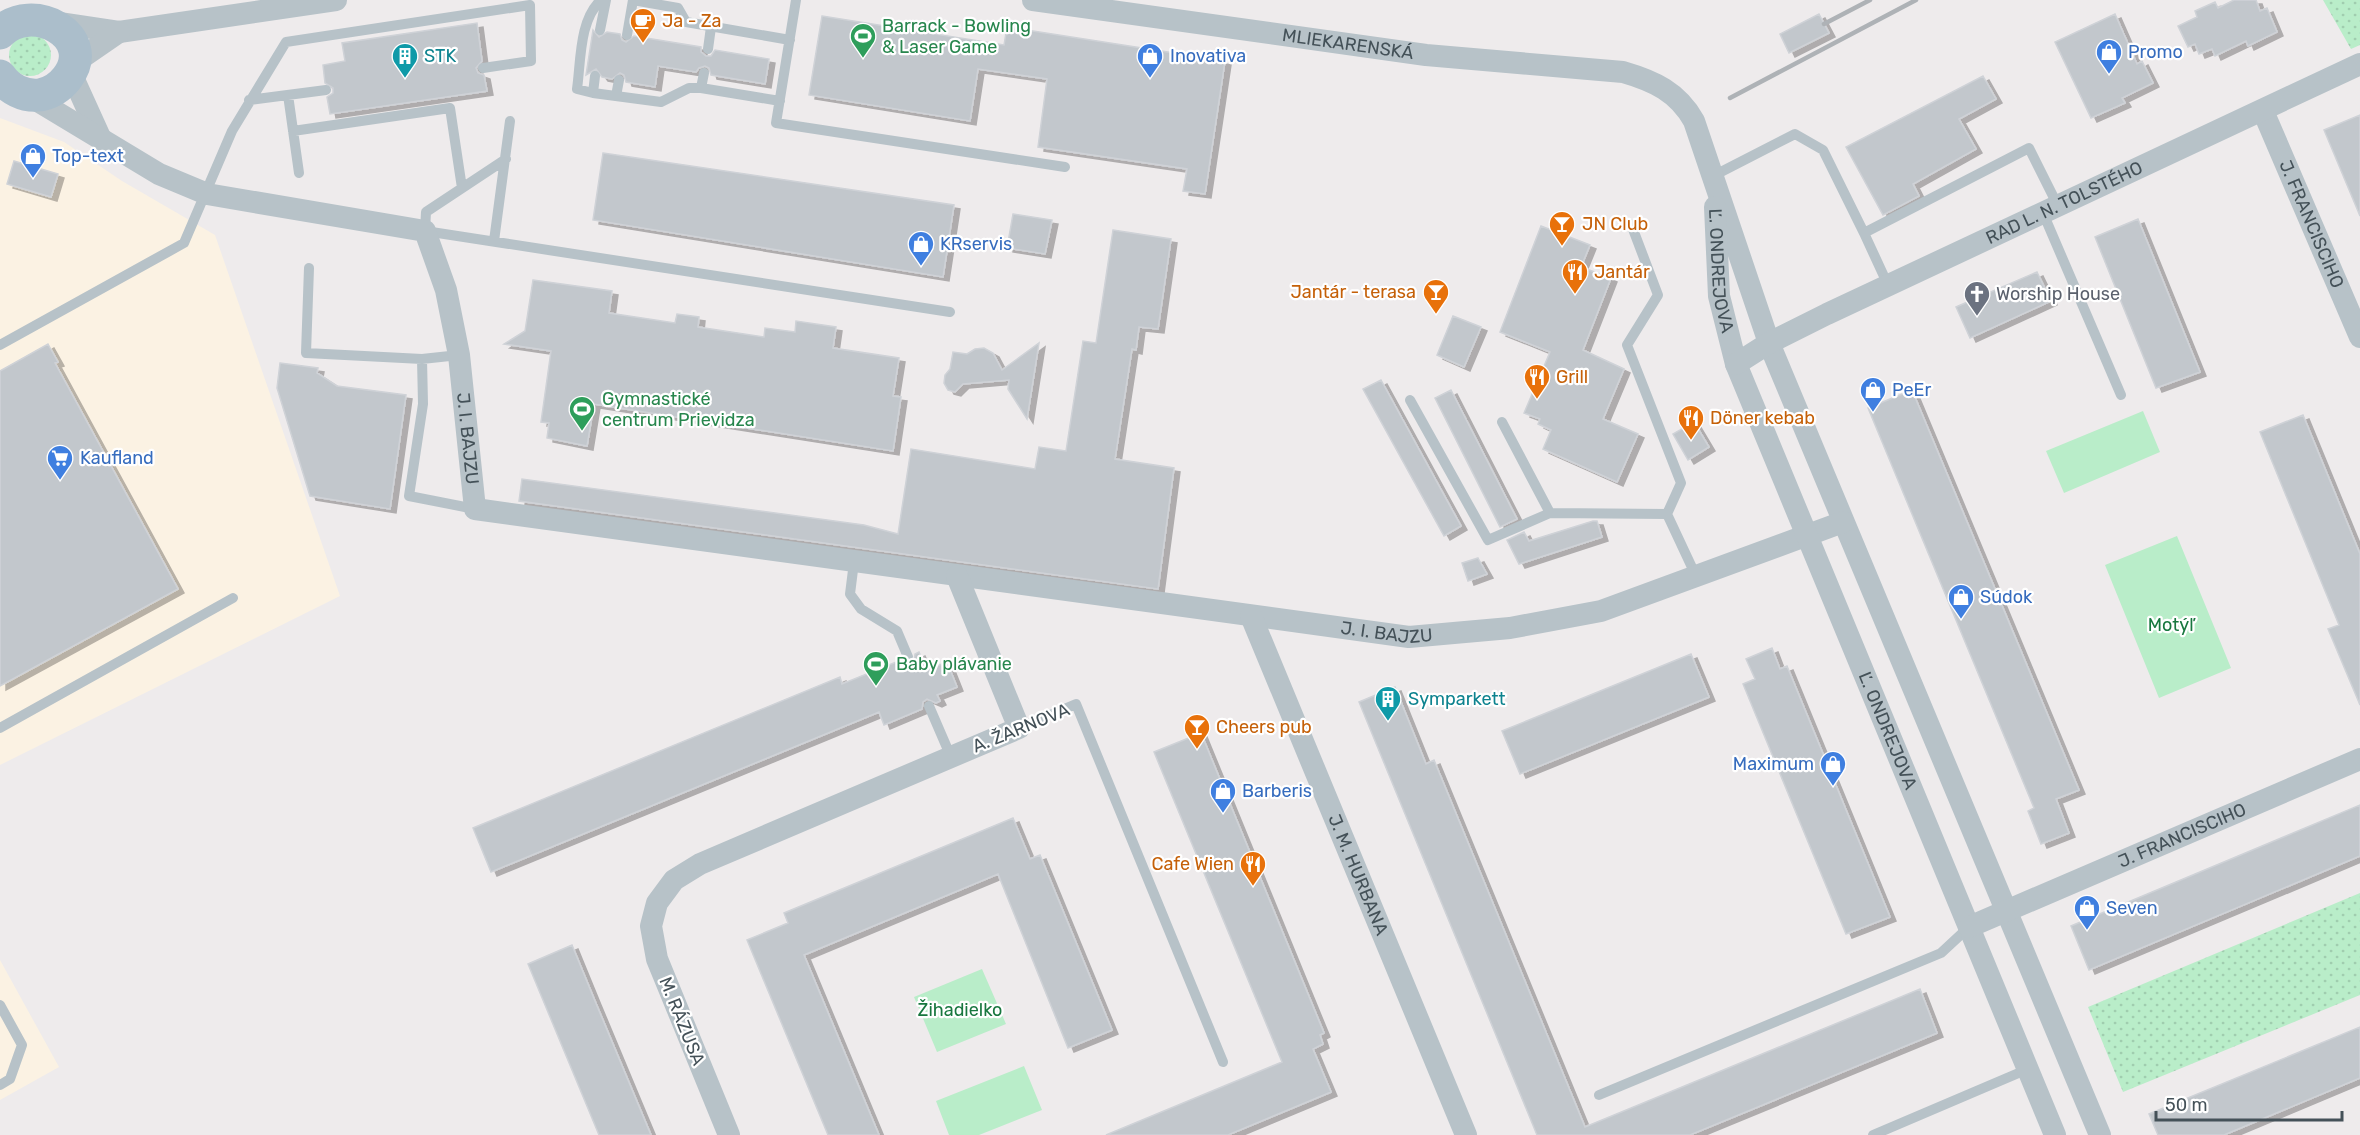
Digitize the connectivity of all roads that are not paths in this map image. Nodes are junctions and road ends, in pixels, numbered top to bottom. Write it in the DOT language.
graph roads {
  1 [pos="336,0"];
  2 [pos="603,0"];
  3 [pos="633,0"];
  4 [pos="796,0"];
  5 [pos="1033,0"];
  6 [pos="28,15"];
  7 [pos="711,27"];
  8 [pos="600,30"];
  9 [pos="119,32"];
  10 [pos="627,35"];
  11 [pos="790,40"];
  12 [pos="708,49"];
  13 [pos="2360,64"];
  14 [pos="72,68"];
  15 [pos="483,68"];
  16 [pos="704,74"];
  17 [pos="0,76"];
  18 [pos="595,76"];
  19 [pos="619,80"];
  20 [pos="1662,87"];
  21 [pos="701,88"];
  22 [pos="326,90"];
  23 [pos="593,93"];
  24 [pos="28,95"];
  25 [pos="288,95"];
  26 [pos="616,96"];
  27 [pos="249,100"];
  28 [pos="780,101"];
  29 [pos="2263,111"];
  30 [pos="510,121"];
  31 [pos="293,131"];
  32 [pos="100,137"];
  33 [pos="506,159"];
  34 [pos="1065,167"];
  35 [pos="299,173"];
  36 [pos="1713,176"];
  37 [pos="462,188"];
  38 [pos="207,194"];
  39 [pos="2050,209"];
  40 [pos="1631,224"];
  41 [pos="425,231"];
  42 [pos="1864,233"];
  43 [pos="494,242"];
  44 [pos="309,268"];
  45 [pos="1888,285"];
  46 [pos="950,312"];
  47 [pos="2358,331"];
  48 [pos="1769,343"];
  49 [pos="0,345"];
  50 [pos="459,355"];
  51 [pos="422,359"];
  52 [pos="1736,364"];
  53 [pos="2121,395"];
  54 [pos="1410,400"];
  55 [pos="1502,422"];
  56 [pos="475,508"];
  57 [pos="1550,513"];
  58 [pos="1667,514"];
  59 [pos="1843,522"];
  60 [pos="1807,536"];
  61 [pos="854,562"];
  62 [pos="957,576"];
  63 [pos="1696,576"];
  64 [pos="233,598"];
  65 [pos="1251,616"];
  66 [pos="908,657"];
  67 [pos="929,706"];
  68 [pos="0,728"];
  69 [pos="1019,728"];
  70 [pos="951,757"];
  71 [pos="2360,759"];
  72 [pos="657,903"];
  73 [pos="2006,911"];
  74 [pos="1969,927"];
  75 [pos="0,1005"];
  76 [pos="1223,1062"];
  77 [pos="2028,1069"];
  78 [pos="0,1085"];
  79 [pos="1599,1095"];
  80 [pos="729,1135"];
  81 [pos="1466,1135"];
  82 [pos="1873,1135"];
  83 [pos="2055,1135"];
  84 [pos="2100,1135"];
  1 -- 9 [label="street"];
  2 -- 8 [label="lane"];
  2 -- 23 [label="lane"];
  3 -- 7 [label="lane"];
  3 -- 10 [label="lane"];
  4 -- 11 [label="lane"];
  5 -- 20 [label="street, MLIEKARENSKÁ"];
  6 -- 9 [label="street"];
  6 -- 14 [label="main road"];
  7 -- 11 [label="lane"];
  7 -- 12 [label="lane"];
  9 -- 14 [label="street"];
  11 -- 28 [label="lane"];
  13 -- 29 [label="street, RAD L. N. TOLSTÉHO"];
  14 -- 24 [label="main road"];
  14 -- 32 [label="street"];
  15 -- 27 [label="lane"];
  16 -- 21 [label="lane"];
  17 -- 24 [label="main road"];
  18 -- 23 [label="lane"];
  19 -- 26 [label="lane"];
  20 -- 36 [label="street, Ľ. ONDREJOVA"];
  21 -- 26 [label="lane"];
  21 -- 28 [label="lane"];
  22 -- 25 [label="lane"];
  23 -- 26 [label="lane"];
  24 -- 32 [label="street"];
  25 -- 27 [label="lane"];
  25 -- 31 [label="lane"];
  27 -- 38 [label="lane"];
  28 -- 34 [label="lane"];
  29 -- 39 [label="street, RAD L. N. TOLSTÉHO"];
  29 -- 47 [label="street, J. FRANCISCIHO"];
  30 -- 33 [label="lane"];
  31 -- 35 [label="lane"];
  31 -- 37 [label="lane"];
  32 -- 38 [label="street"];
  33 -- 37 [label="lane"];
  33 -- 43 [label="lane"];
  36 -- 42 [label="lane"];
  36 -- 48 [label="street, Ľ. ONDREJOVA"];
  36 -- 52 [label="street, Ľ. ONDREJOVA"];
  37 -- 41 [label="lane"];
  38 -- 41 [label="street"];
  38 -- 49 [label="lane"];
  39 -- 42 [label="lane"];
  39 -- 45 [label="street, RAD L. N. TOLSTÉHO"];
  39 -- 53 [label="lane"];
  40 -- 58 [label="lane"];
  41 -- 43 [label="lane"];
  41 -- 50 [label="street, J. I. BAJZU"];
  42 -- 45 [label="lane"];
  43 -- 46 [label="lane"];
  44 -- 51 [label="lane"];
  45 -- 48 [label="street, RAD L. N. TOLSTÉHO"];
  48 -- 52 [label="street, Ľ. ONDREJOVA"];
  48 -- 59 [label="street, Ľ. ONDREJOVA"];
  50 -- 51 [label="lane"];
  50 -- 56 [label="street, J. I. BAJZU"];
  51 -- 56 [label="lane"];
  52 -- 60 [label="street, Ľ. ONDREJOVA"];
  54 -- 57 [label="lane"];
  55 -- 57 [label="lane"];
  56 -- 61 [label="street, J. I. BAJZU"];
  57 -- 58 [label="lane"];
  58 -- 63 [label="lane"];
  59 -- 60 [label="street"];
  59 -- 73 [label="street, Ľ. ONDREJOVA"];
  60 -- 63 [label="street, J. I. BAJZU"];
  60 -- 74 [label="street, Ľ. ONDREJOVA"];
  61 -- 62 [label="street, J. I. BAJZU"];
  61 -- 66 [label="lane"];
  62 -- 65 [label="street, J. I. BAJZU"];
  62 -- 69 [label="street"];
  63 -- 65 [label="street, J. I. BAJZU"];
  64 -- 68 [label="lane"];
  65 -- 81 [label="street, J. M. HURBANA"];
  67 -- 70 [label="lane"];
  69 -- 70 [label="street, A. ŽARNOVA"];
  69 -- 76 [label="lane, A. ŽARNOVA"];
  70 -- 72 [label="street, A. ŽARNOVA"];
  71 -- 73 [label="street, J. FRANCISCIHO"];
  72 -- 80 [label="street, M. RÁZUSA"];
  73 -- 74 [label="street"];
  73 -- 84 [label="street, Ľ. ONDREJOVA"];
  74 -- 77 [label="street, Ľ. ONDREJOVA"];
  74 -- 79 [label="lane"];
  75 -- 78 [label="lane"];
  77 -- 82 [label="lane"];
  77 -- 83 [label="street, Ľ. ONDREJOVA"];
}
